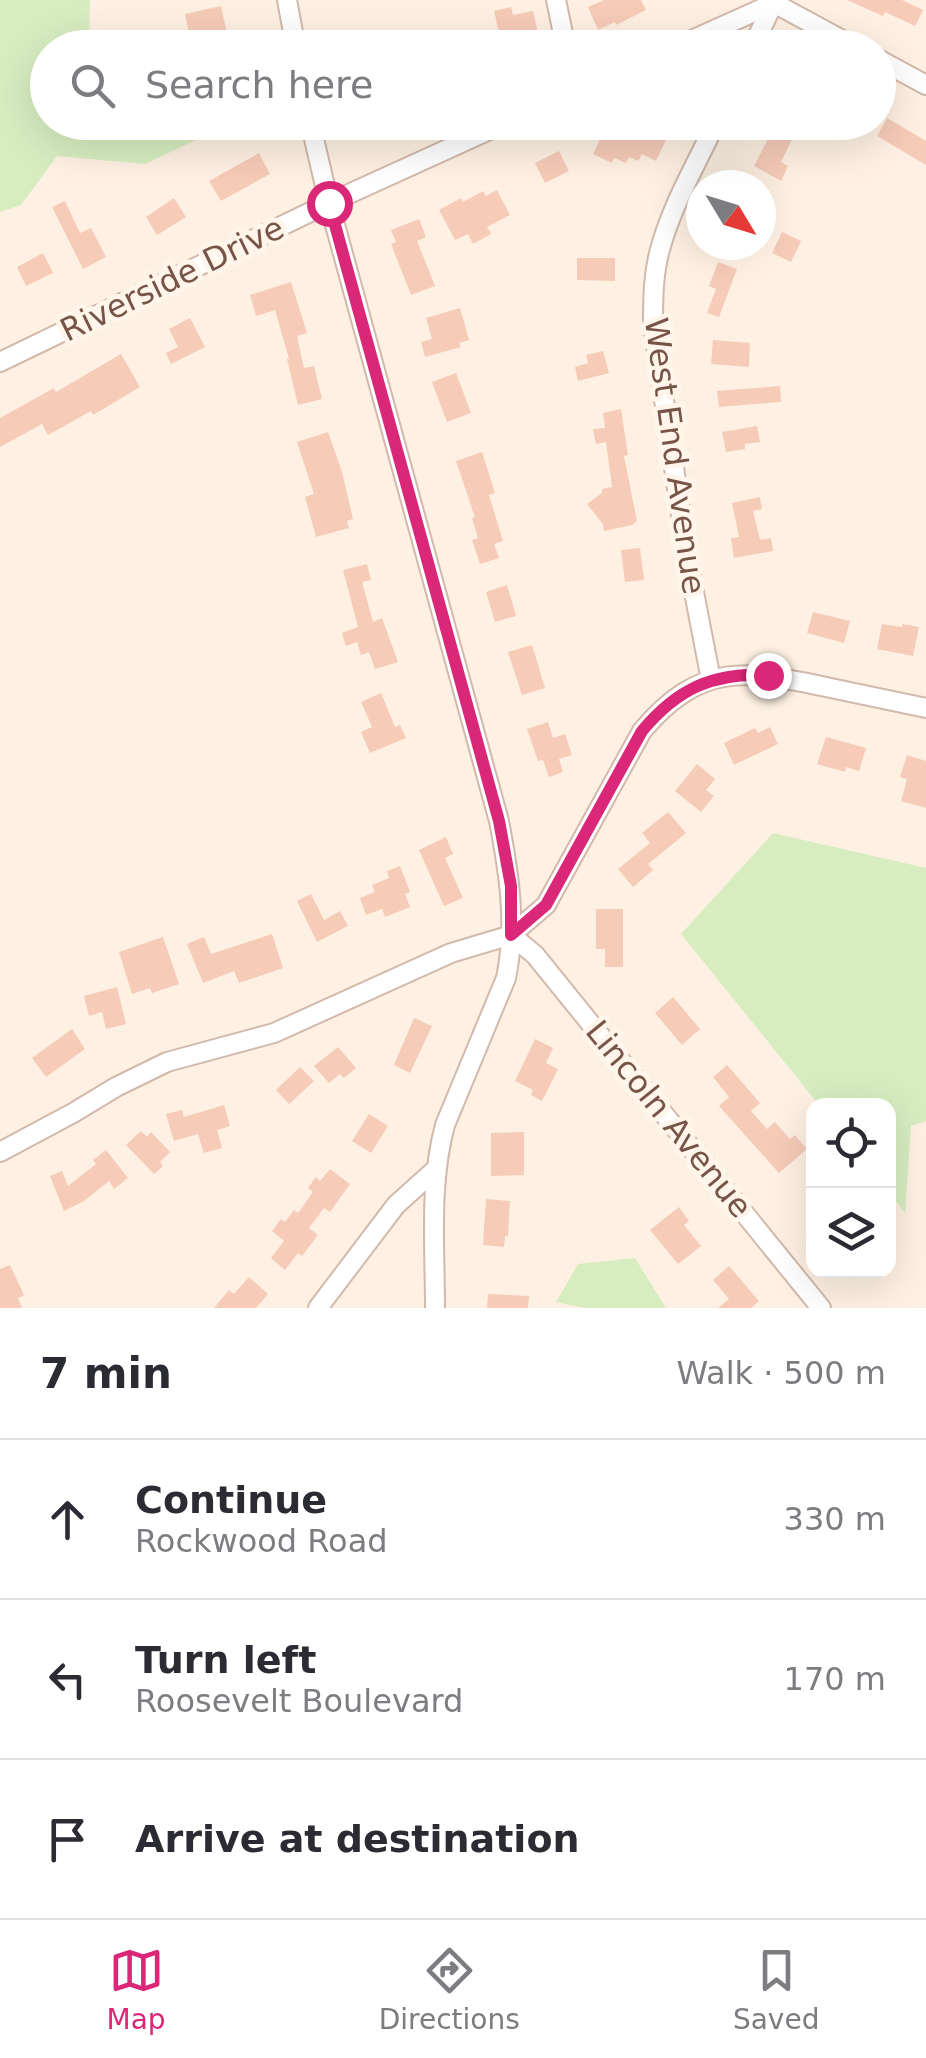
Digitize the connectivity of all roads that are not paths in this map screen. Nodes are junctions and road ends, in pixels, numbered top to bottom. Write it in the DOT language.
graph roads {
  1 [pos="287,0"];
  2 [pos="556,0"];
  3 [pos="774,1"];
  4 [pos="293,30"];
  5 [pos="562,30"];
  6 [pos="712,30"];
  7 [pos="760,30"];
  8 [pos="825,30"];
  9 [pos="896,69"];
  10 [pos="926,85"];
  11 [pos="314,140"];
  12 [pos="467,140"];
  13 [pos="708,140"];
  14 [pos="329,203"];
  15 [pos="0,362"];
  16 [pos="711,680"];
  17 [pos="926,708"];
  18 [pos="511,935"];
  19 [pos="0,1152"];
  20 [pos="436,1170"];
  21 [pos="318,1308"];
  22 [pos="435,1308"];
  23 [pos="821,1308"];
  1 -- 4 [label="street"];
  2 -- 5 [label="street"];
  3 -- 6 [label="street"];
  3 -- 7 [label="street"];
  3 -- 8 [label="street"];
  9 -- 10 [label="street"];
  11 -- 14 [label="street"];
  12 -- 14 [label="street, Riverside Drive"];
  13 -- 16 [label="street, West End Avenue"];
  14 -- 15 [label="street, Riverside Drive"];
  14 -- 18 [label="street"];
  16 -- 17 [label="street"];
  16 -- 18 [label="street"];
  18 -- 19 [label="street"];
  18 -- 20 [label="street"];
  18 -- 23 [label="street, Lincoln Avenue"];
  20 -- 21 [label="street"];
  20 -- 22 [label="street"];
}
